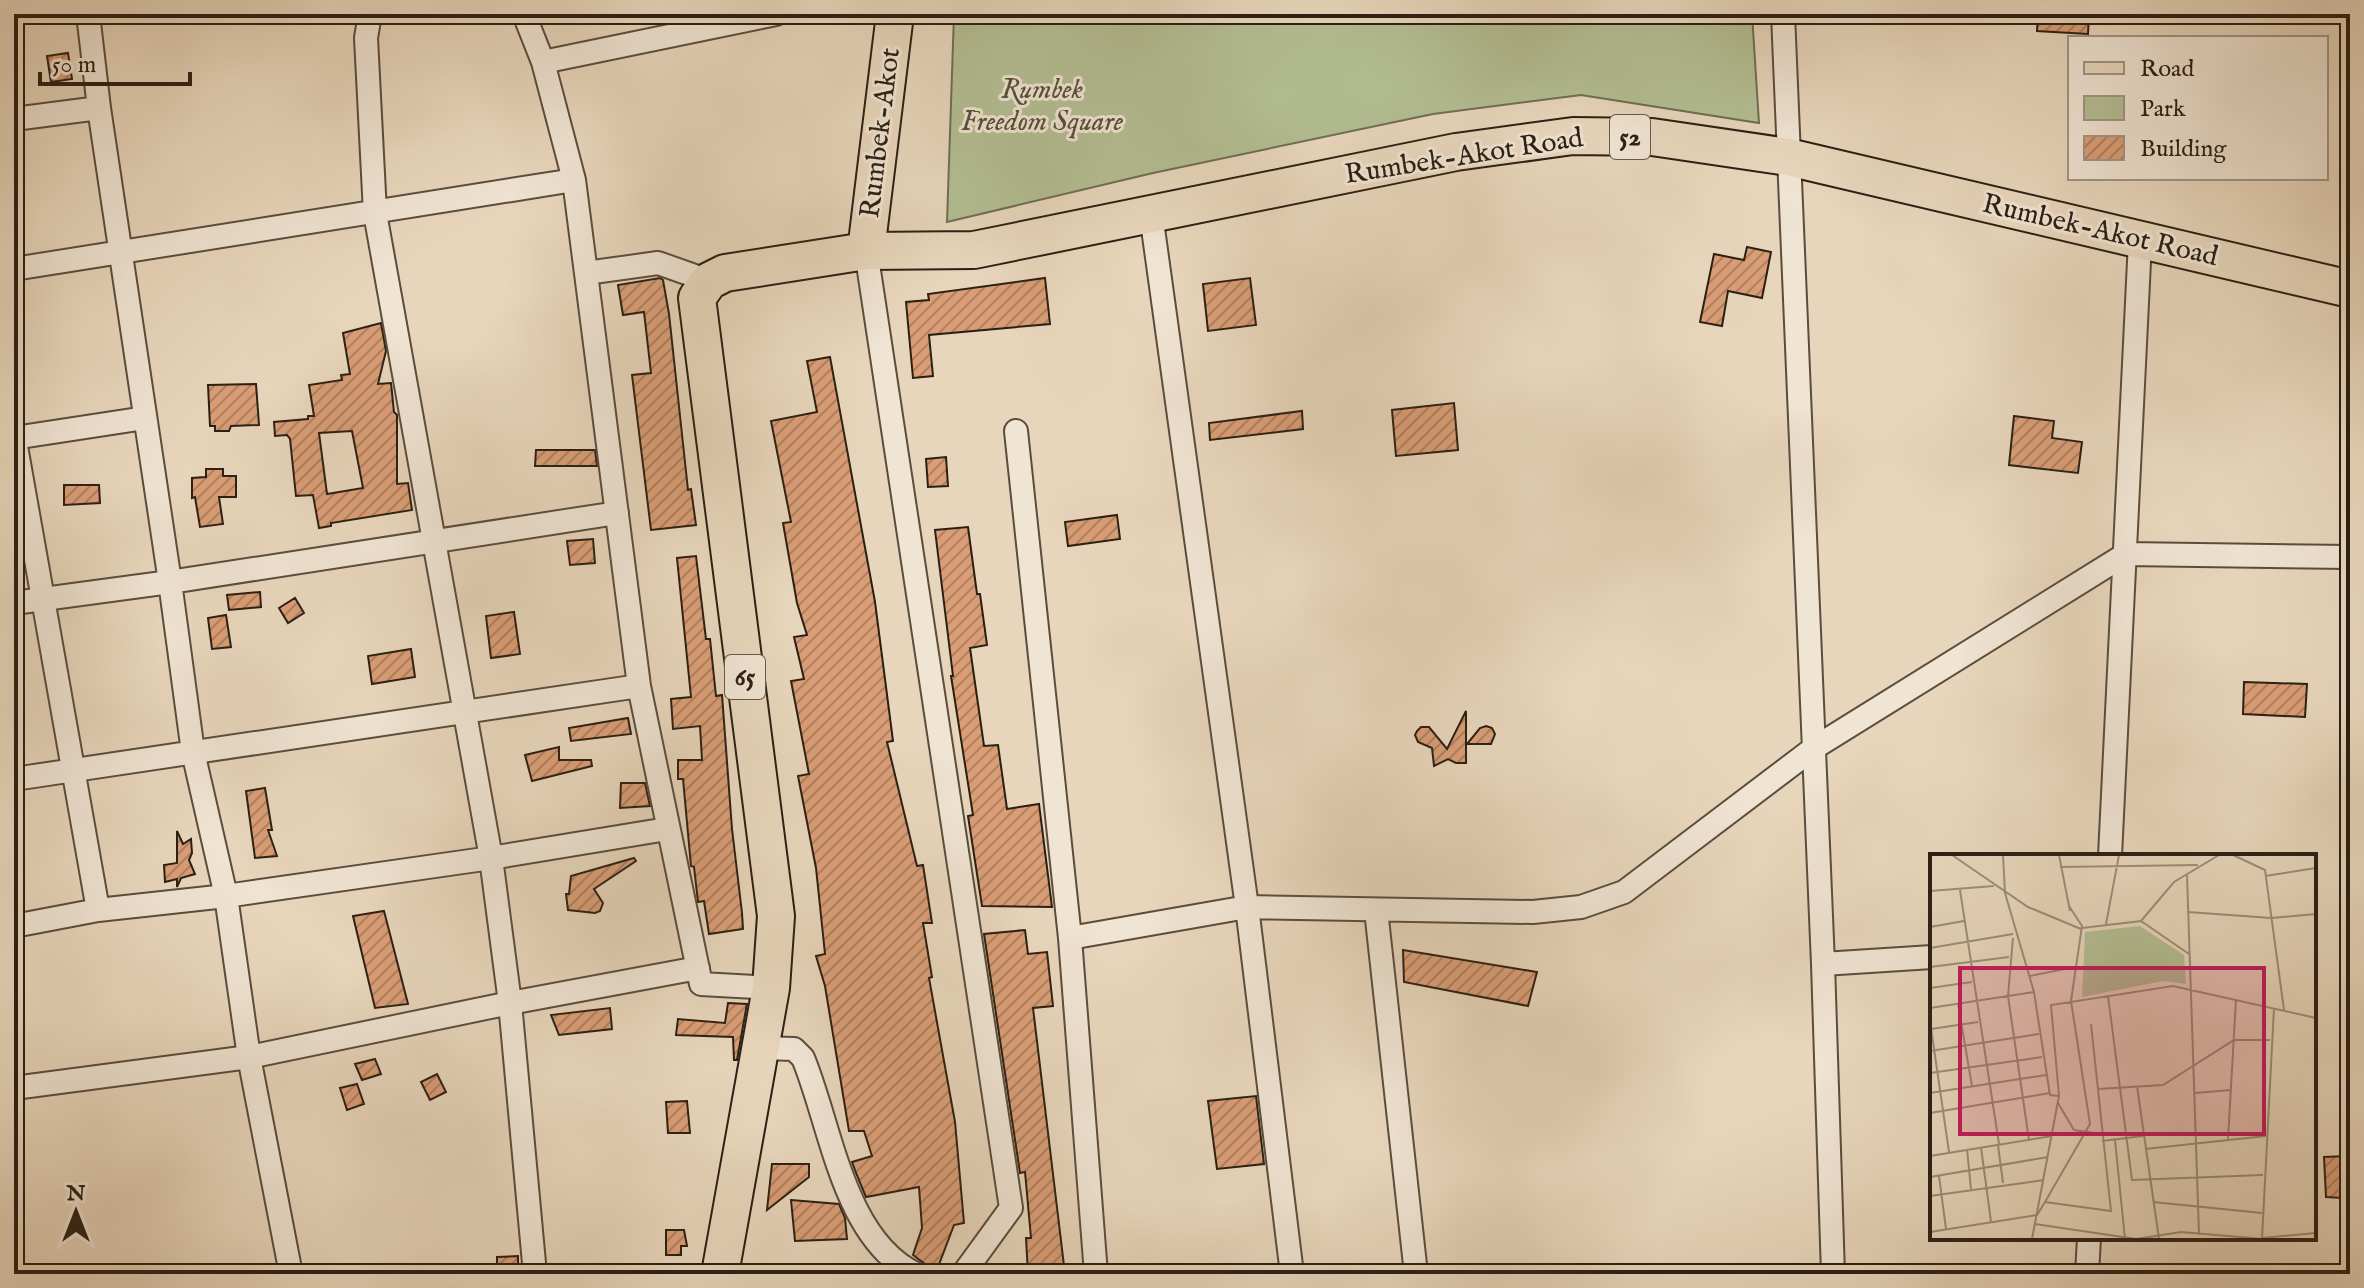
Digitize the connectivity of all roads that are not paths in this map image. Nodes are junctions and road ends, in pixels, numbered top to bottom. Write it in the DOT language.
graph roads {
  1 [pos="88,14"];
  2 [pos="370,14"];
  3 [pos="524,14"];
  4 [pos="776,14"];
  5 [pos="895,14"];
  6 [pos="1783,14"];
  7 [pos="543,62"];
  8 [pos="99,108"];
  9 [pos="14,119"];
  10 [pos="1788,157"];
  11 [pos="574,180"];
  12 [pos="375,213"];
  13 [pos="1151,214"];
  14 [pos="2140,241"];
  15 [pos="122,251"];
  16 [pos="866,251"];
  17 [pos="14,269"];
  18 [pos="586,273"];
  19 [pos="709,281"];
  20 [pos="2350,289"];
  21 [pos="145,418"];
  22 [pos="1016,431"];
  23 [pos="14,437"];
  24 [pos="617,513"];
  25 [pos="433,541"];
  26 [pos="2126,554"];
  27 [pos="2350,557"];
  28 [pos="170,582"];
  29 [pos="43,599"];
  30 [pos="14,603"];
  31 [pos="639,686"];
  32 [pos="463,711"];
  33 [pos="1814,748"];
  34 [pos="193,752"];
  35 [pos="73,770"];
  36 [pos="14,779"];
  37 [pos="667,829"];
  38 [pos="2110,854"];
  39 [pos="491,858"];
  40 [pos="226,896"];
  41 [pos="1247,907"];
  42 [pos="98,910"];
  43 [pos="1376,910"];
  44 [pos="14,926"];
  45 [pos="1070,938"];
  46 [pos="1930,957"];
  47 [pos="1823,964"];
  48 [pos="698,968"];
  49 [pos="771,988"];
  50 [pos="510,1003"];
  51 [pos="760,1048"];
  52 [pos="249,1057"];
  53 [pos="14,1088"];
  54 [pos="2089,1240"];
  55 [pos="291,1274"];
  56 [pos="535,1274"];
  57 [pos="720,1274"];
  58 [pos="916,1274"];
  59 [pos="963,1274"];
  60 [pos="1096,1274"];
  61 [pos="1292,1274"];
  62 [pos="1416,1274"];
  63 [pos="1833,1274"];
  64 [pos="2087,1274"];
  1 -- 8 [label="street"];
  2 -- 12 [label="street"];
  3 -- 7 [label="street"];
  4 -- 7 [label="street"];
  5 -- 16 [label="main road, Rumbek-Akot"];
  6 -- 10 [label="street"];
  7 -- 11 [label="street"];
  8 -- 9 [label="street"];
  8 -- 15 [label="street"];
  10 -- 13 [label="main road, Rumbek-Akot Road / 52"];
  10 -- 14 [label="main road, Rumbek-Akot Road / 52"];
  10 -- 33 [label="street"];
  11 -- 12 [label="street"];
  11 -- 18 [label="street"];
  12 -- 15 [label="street"];
  12 -- 25 [label="street"];
  13 -- 16 [label="main road, Rumbek-Akot Road / 52"];
  13 -- 41 [label="street"];
  14 -- 20 [label="main road, Rumbek-Akot Road / 52"];
  14 -- 26 [label="street"];
  15 -- 17 [label="street"];
  15 -- 21 [label="street"];
  16 -- 19 [label="main road, Rumbek-Akot Road"];
  16 -- 59 [label="street"];
  18 -- 19 [label="street"];
  18 -- 24 [label="street"];
  19 -- 49 [label="main road, 65"];
  21 -- 23 [label="street"];
  21 -- 28 [label="street"];
  22 -- 45 [label="street"];
  23 -- 29 [label="street"];
  24 -- 25 [label="street"];
  24 -- 31 [label="street"];
  25 -- 28 [label="street"];
  25 -- 32 [label="street"];
  26 -- 27 [label="street"];
  26 -- 33 [label="street"];
  26 -- 38 [label="street"];
  28 -- 29 [label="street"];
  28 -- 34 [label="street"];
  29 -- 30 [label="street"];
  29 -- 35 [label="street"];
  31 -- 32 [label="street"];
  31 -- 37 [label="street"];
  32 -- 34 [label="street"];
  32 -- 39 [label="street"];
  33 -- 43 [label="street"];
  33 -- 47 [label="street"];
  34 -- 35 [label="street"];
  34 -- 40 [label="street"];
  35 -- 36 [label="street"];
  35 -- 42 [label="street"];
  37 -- 39 [label="street"];
  37 -- 48 [label="street"];
  39 -- 40 [label="street"];
  39 -- 50 [label="street"];
  40 -- 42 [label="street"];
  40 -- 52 [label="street"];
  41 -- 43 [label="street"];
  41 -- 45 [label="street"];
  41 -- 61 [label="street"];
  42 -- 44 [label="street"];
  43 -- 62 [label="street"];
  45 -- 60 [label="street"];
  46 -- 47 [label="street"];
  47 -- 63 [label="street"];
  48 -- 49 [label="street"];
  48 -- 50 [label="street"];
  49 -- 51 [label="main road, 65"];
  50 -- 52 [label="street"];
  50 -- 56 [label="street"];
  51 -- 57 [label="main road, 65"];
  51 -- 58 [label="street"];
  52 -- 53 [label="street"];
  52 -- 55 [label="street"];
  54 -- 64 [label="street"];
}
